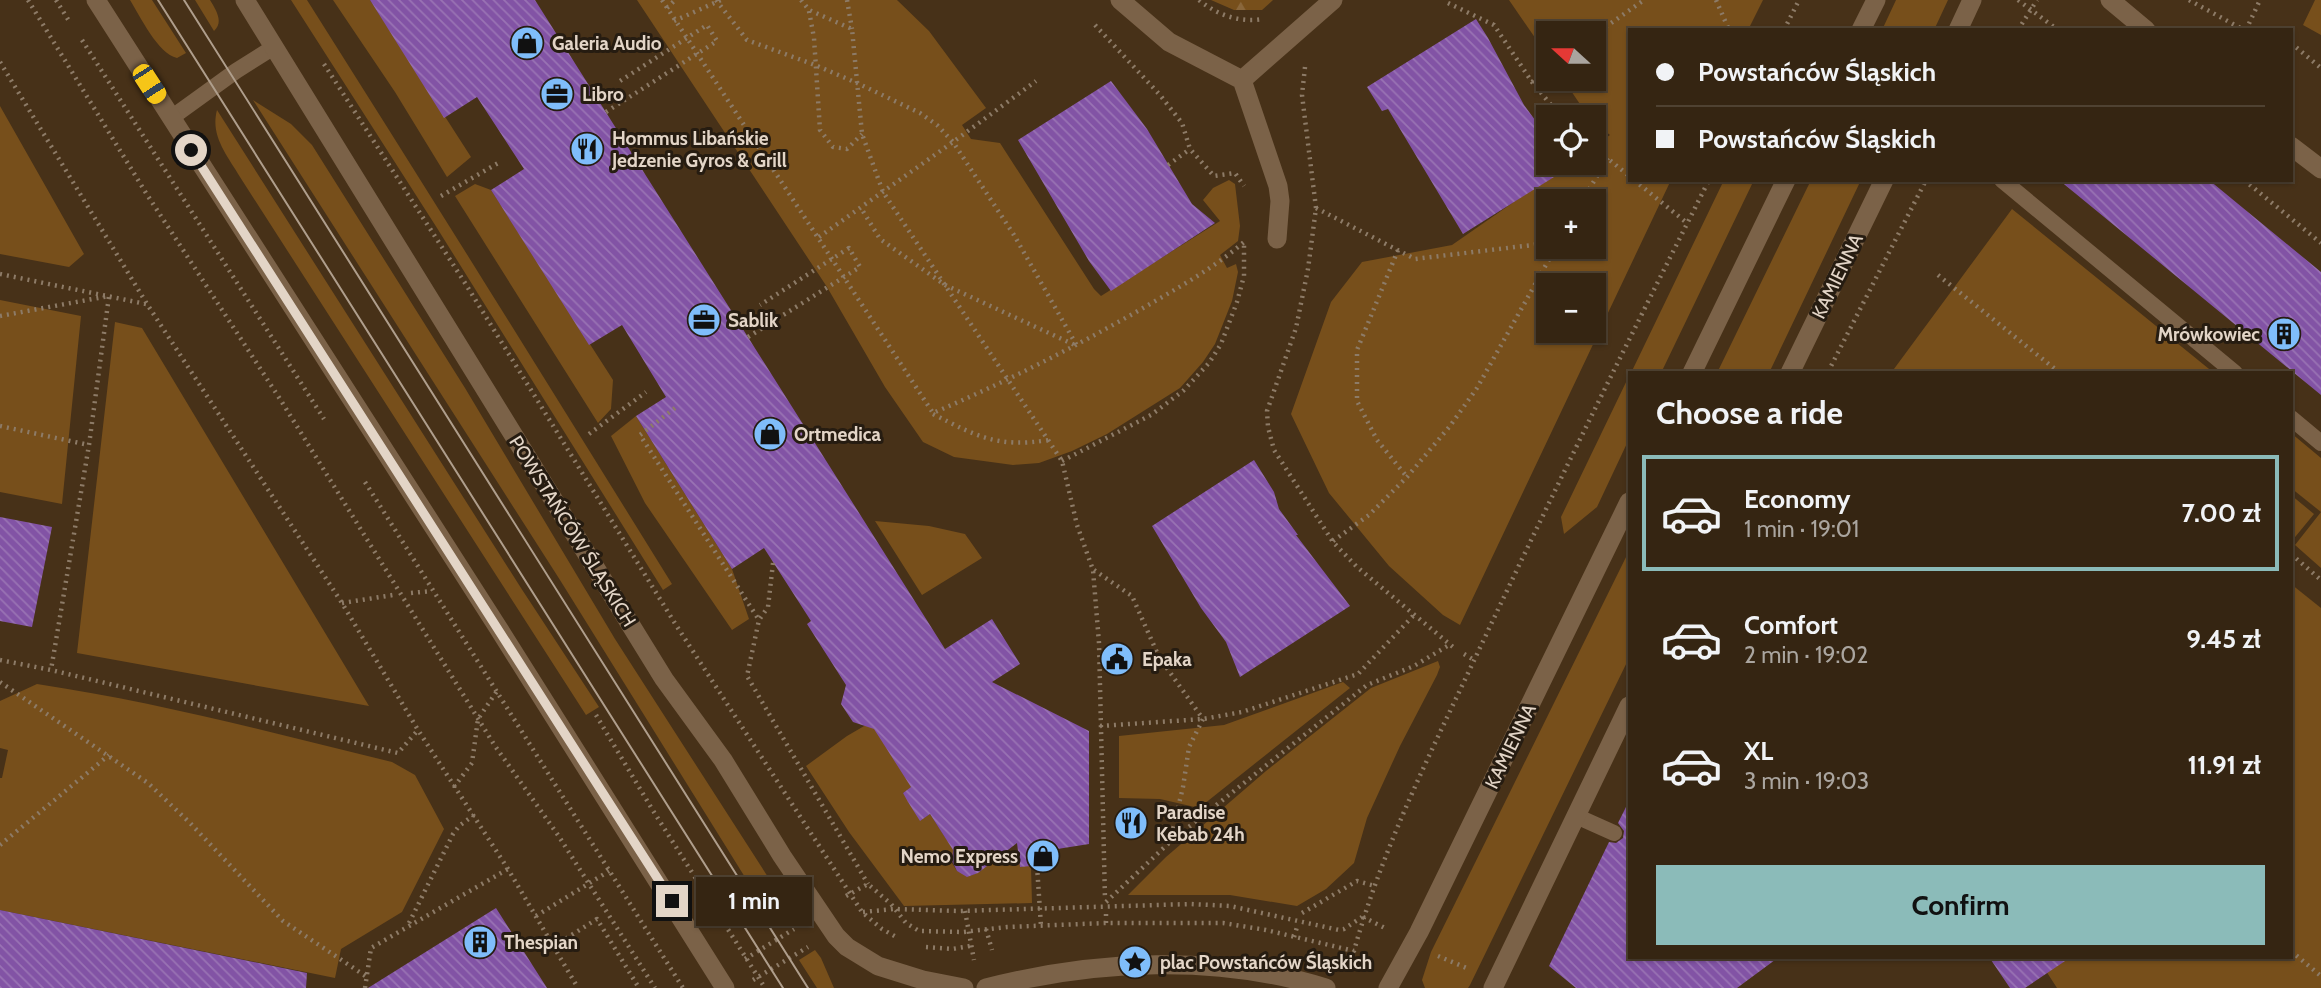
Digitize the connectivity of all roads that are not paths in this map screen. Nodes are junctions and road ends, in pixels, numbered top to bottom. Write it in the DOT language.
graph roads {
  1 [pos="96,0"];
  2 [pos="245,0"];
  3 [pos="1121,0"];
  4 [pos="1333,0"];
  5 [pos="1876,0"];
  6 [pos="1972,0"];
  7 [pos="2110,0"];
  8 [pos="1862,28"];
  9 [pos="1959,28"];
  10 [pos="2144,28"];
  11 [pos="274,47"];
  12 [pos="1242,80"];
  13 [pos="171,118"];
  14 [pos="2293,148"];
  15 [pos="2321,169"];
  16 [pos="1785,182"];
  17 [pos="1883,182"];
  18 [pos="2004,182"];
  19 [pos="1277,239"];
  20 [pos="1693,371"];
  21 [pos="1791,371"];
  22 [pos="2233,371"];
  23 [pos="2293,420"];
  24 [pos="2321,443"];
  25 [pos="1628,504"];
  26 [pos="1628,708"];
  27 [pos="1576,816"];
  28 [pos="1614,833"];
  29 [pos="725,988"];
  30 [pos="964,988"];
  31 [pos="986,988"];
  32 [pos="1326,988"];
  33 [pos="1388,988"];
  34 [pos="1493,988"];
  1 -- 13 [label="main road"];
  2 -- 11 [label="main road, POWSTAŃCÓW ŚLĄSKICH"];
  3 -- 12 [label="main road"];
  4 -- 12 [label="main road"];
  5 -- 8 [label="main road"];
  6 -- 9 [label="main road"];
  7 -- 10 [label="main road"];
  11 -- 13 [label="lane"];
  11 -- 30 [label="main road, POWSTAŃCÓW ŚLĄSKICH"];
  12 -- 19 [label="main road"];
  13 -- 29 [label="main road"];
  14 -- 15 [label="main road"];
  16 -- 20 [label="main road"];
  17 -- 21 [label="main road, KAMIENNA"];
  18 -- 22 [label="lane"];
  23 -- 24 [label="lane"];
  25 -- 33 [label="main road, KAMIENNA"];
  26 -- 27 [label="main road"];
  27 -- 28 [label="lane"];
  27 -- 34 [label="main road"];
  31 -- 32 [label="main road"];
}
